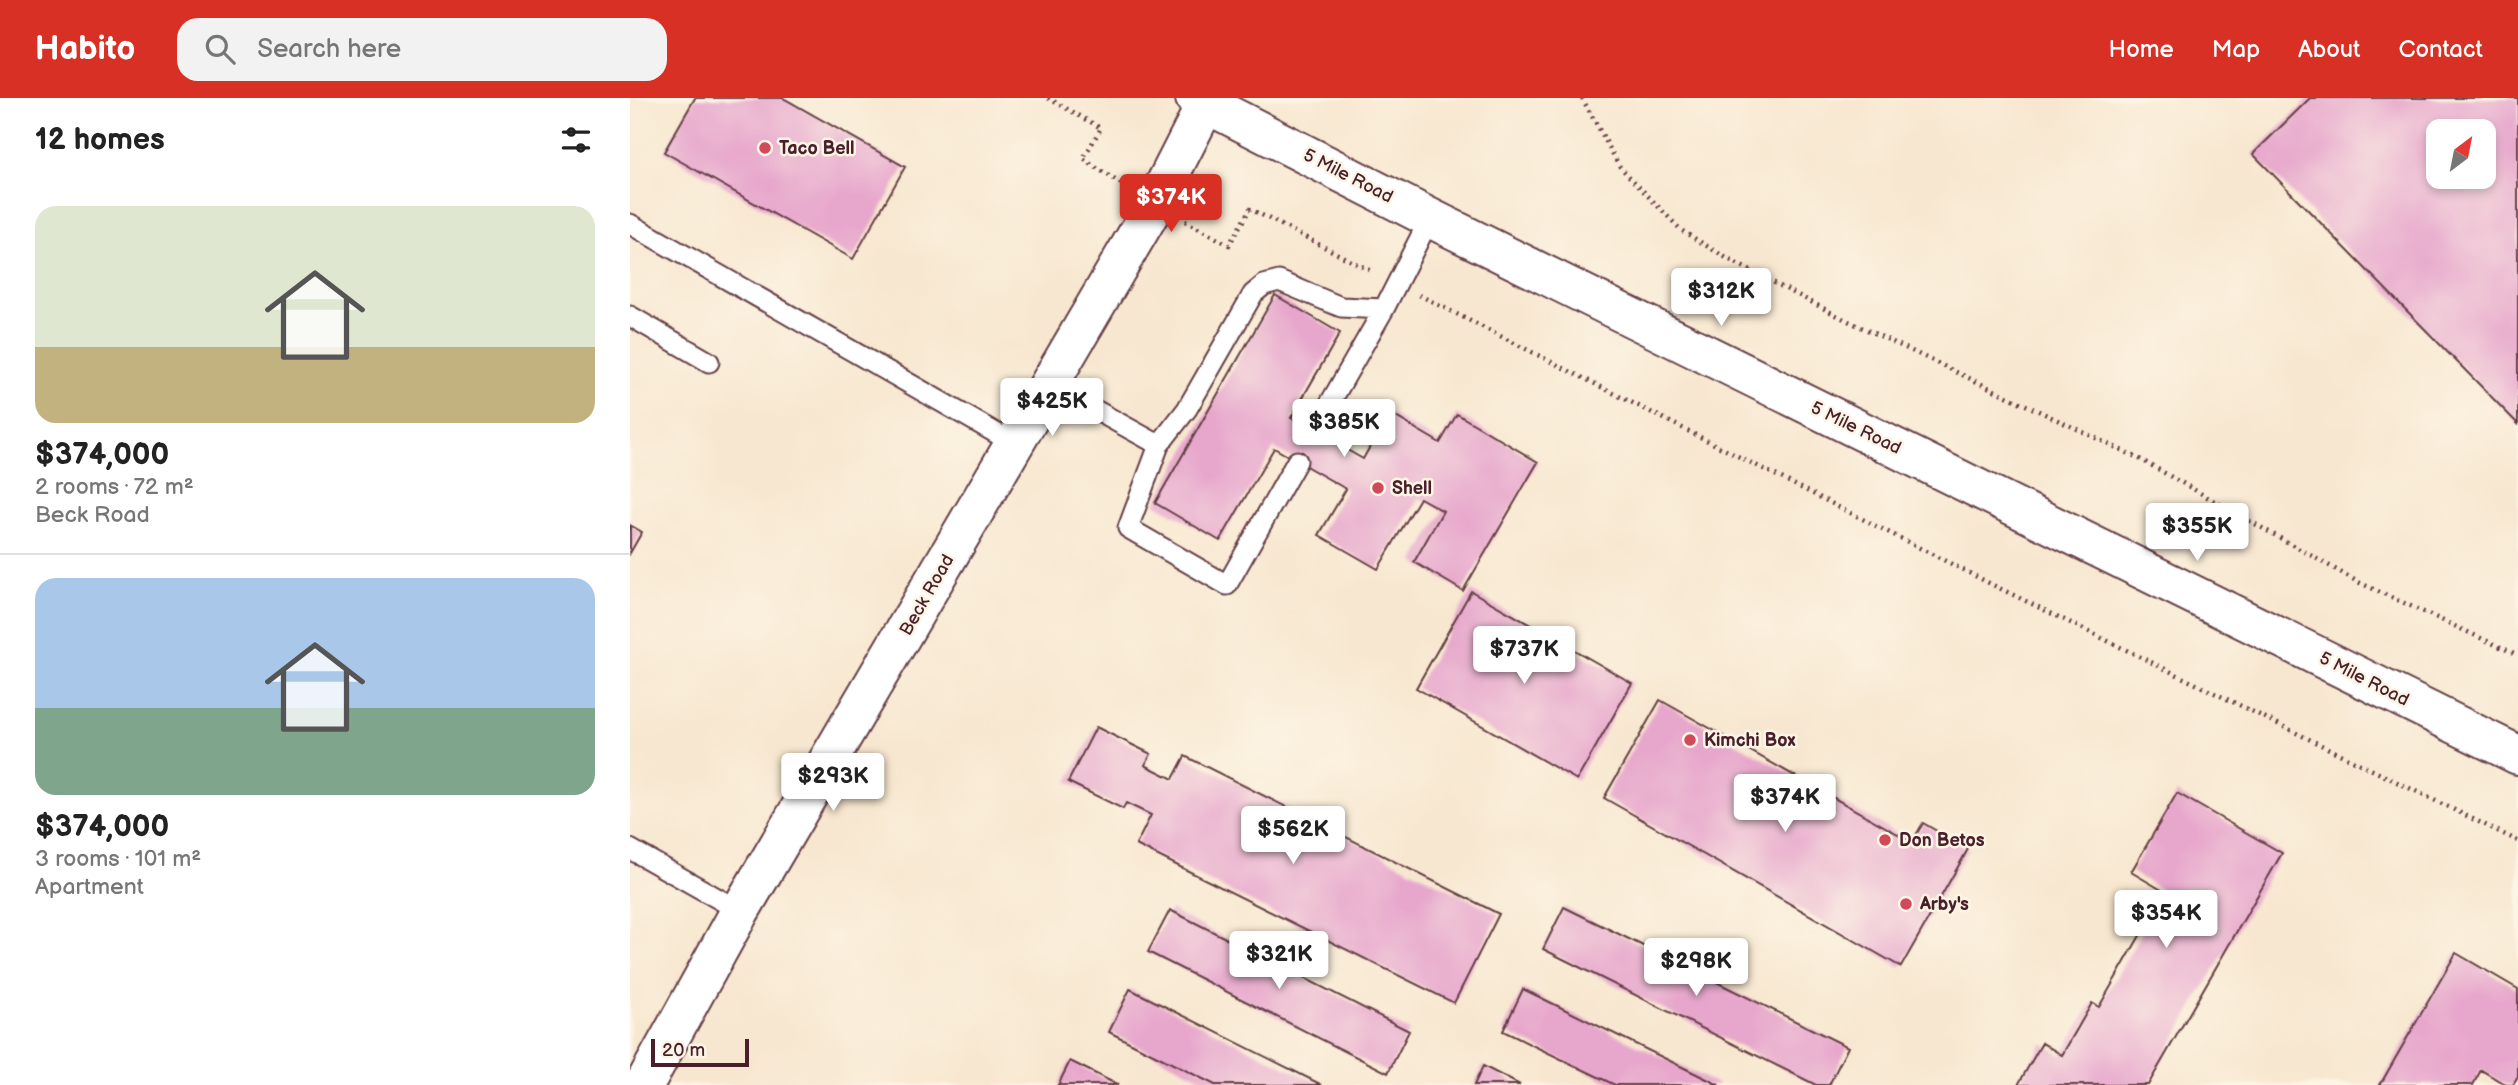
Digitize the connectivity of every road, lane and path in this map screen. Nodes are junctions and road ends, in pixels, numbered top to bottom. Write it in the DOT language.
graph roads {
  1 [pos="1048,98"];
  2 [pos="1582,98"];
  3 [pos="1206,100"];
  4 [pos="1155,204"];
  5 [pos="1430,218"];
  6 [pos="630,224"];
  7 [pos="1398,285"];
  8 [pos="1384,309"];
  9 [pos="630,316"];
  10 [pos="709,362"];
  11 [pos="1048,384"];
  12 [pos="1314,431"];
  13 [pos="1015,444"];
  14 [pos="1159,445"];
  15 [pos="1297,461"];
  16 [pos="2518,655"];
  17 [pos="2518,755"];
  18 [pos="2518,841"];
  19 [pos="630,849"];
  20 [pos="740,911"];
  21 [pos="644,1085"];
  1 -- 4 [label="path"];
  2 -- 16 [label="path"];
  3 -- 4 [label="street, Beck Road"];
  3 -- 5 [label="street, 5 Mile Road"];
  4 -- 7 [label="path"];
  4 -- 11 [label="street, Beck Road"];
  5 -- 7 [label="lane"];
  5 -- 17 [label="street, 5 Mile Road"];
  6 -- 13 [label="lane"];
  7 -- 8 [label="lane"];
  7 -- 18 [label="path"];
  8 -- 12 [label="lane"];
  8 -- 14 [label="lane"];
  9 -- 10 [label="lane"];
  11 -- 13 [label="street, Beck Road"];
  11 -- 14 [label="lane"];
  13 -- 20 [label="street, Beck Road"];
  14 -- 15 [label="lane"];
  19 -- 20 [label="lane"];
  20 -- 21 [label="street, Beck Road"];
}
